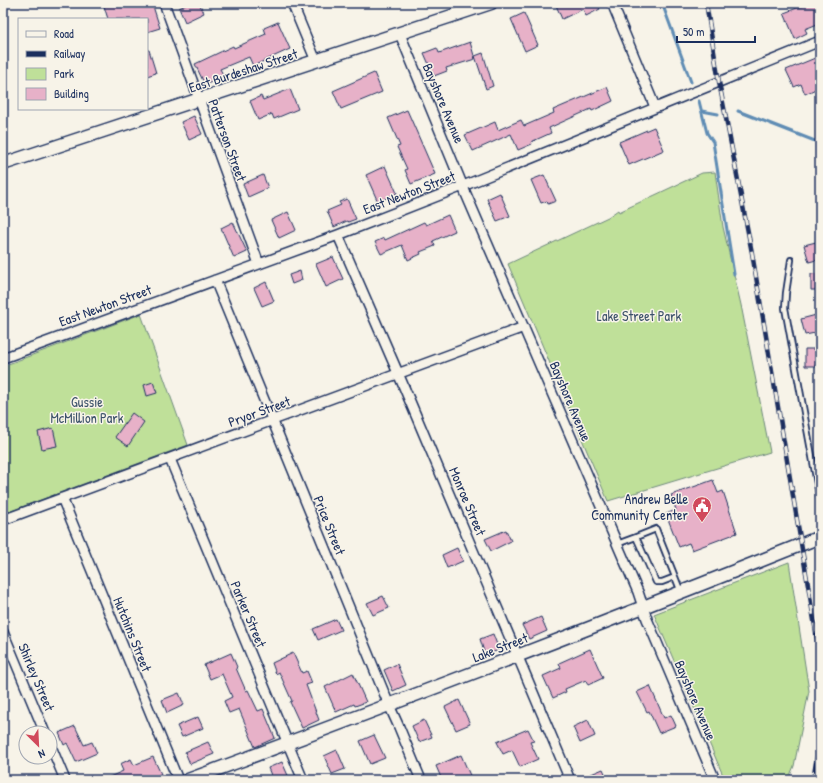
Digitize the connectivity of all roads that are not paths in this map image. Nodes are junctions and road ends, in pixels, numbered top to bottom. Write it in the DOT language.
graph roads {
  1 [pos="164,3"];
  2 [pos="292,3"];
  3 [pos="491,3"];
  4 [pos="612,3"];
  5 [pos="400,34"];
  6 [pos="820,41"];
  7 [pos="316,61"];
  8 [pos="199,100"];
  9 [pos="656,107"];
  10 [pos="3,164"];
  11 [pos="463,186"];
  12 [pos="338,235"];
  13 [pos="791,260"];
  14 [pos="258,264"];
  15 [pos="215,280"];
  16 [pos="524,327"];
  17 [pos="3,358"];
  18 [pos="398,373"];
  19 [pos="272,420"];
  20 [pos="170,459"];
  21 [pos="62,498"];
  22 [pos="820,500"];
  23 [pos="3,520"];
  24 [pos="636,537"];
  25 [pos="820,537"];
  26 [pos="617,544"];
  27 [pos="675,577"];
  28 [pos="681,592"];
  29 [pos="643,608"];
  30 [pos="3,632"];
  31 [pos="518,656"];
  32 [pos="389,705"];
  33 [pos="42,725"];
  34 [pos="288,743"];
  35 [pos="58,763"];
  36 [pos="65,780"];
  37 [pos="178,780"];
  38 [pos="188,780"];
  39 [pos="303,780"];
  40 [pos="421,780"];
  41 [pos="570,780"];
  42 [pos="715,780"];
  1 -- 8 [label="street, Patterson Street"];
  2 -- 7 [label="street"];
  3 -- 5 [label="street, East Burdeshaw Street"];
  4 -- 9 [label="street"];
  5 -- 7 [label="street, East Burdeshaw Street"];
  5 -- 11 [label="street, Bayshore Avenue"];
  6 -- 9 [label="street, East Newton Street"];
  7 -- 8 [label="street, East Burdeshaw Street"];
  8 -- 10 [label="street, East Burdeshaw Street"];
  8 -- 14 [label="street, Patterson Street"];
  9 -- 11 [label="street, East Newton Street"];
  11 -- 12 [label="street, East Newton Street"];
  11 -- 16 [label="street, Bayshore Avenue"];
  12 -- 14 [label="street, East Newton Street"];
  12 -- 18 [label="street, Monroe Street"];
  13 -- 22 [label="lane"];
  14 -- 15 [label="street, East Newton Street"];
  15 -- 17 [label="street, East Newton Street"];
  15 -- 19 [label="street, Price Street"];
  16 -- 18 [label="street, Pryor Street"];
  16 -- 26 [label="street, Bayshore Avenue"];
  18 -- 19 [label="street, Pryor Street"];
  18 -- 31 [label="street, Monroe Street"];
  19 -- 20 [label="street, Pryor Street"];
  19 -- 32 [label="street, Price Street"];
  20 -- 21 [label="street, Pryor Street"];
  20 -- 34 [label="street, Parker Street"];
  21 -- 23 [label="street, Pryor Street"];
  21 -- 37 [label="street, Hutchins Street"];
  24 -- 26 [label="lane"];
  24 -- 27 [label="lane"];
  24 -- 27 [label="lane"];
  25 -- 28 [label="street, Lake Street"];
  26 -- 29 [label="street, Bayshore Avenue"];
  27 -- 28 [label="lane"];
  28 -- 29 [label="street, Lake Street"];
  29 -- 31 [label="street, Lake Street"];
  29 -- 42 [label="street, Bayshore Avenue"];
  30 -- 33 [label="street, Shirley Street"];
  31 -- 32 [label="street, Lake Street"];
  31 -- 41 [label="street, Monroe Street"];
  32 -- 34 [label="street, Lake Street"];
  32 -- 40 [label="street, Price Street"];
  34 -- 38 [label="street, Lake Street"];
  34 -- 39 [label="street, Parker Street"];
  35 -- 36 [label="street"];
}
